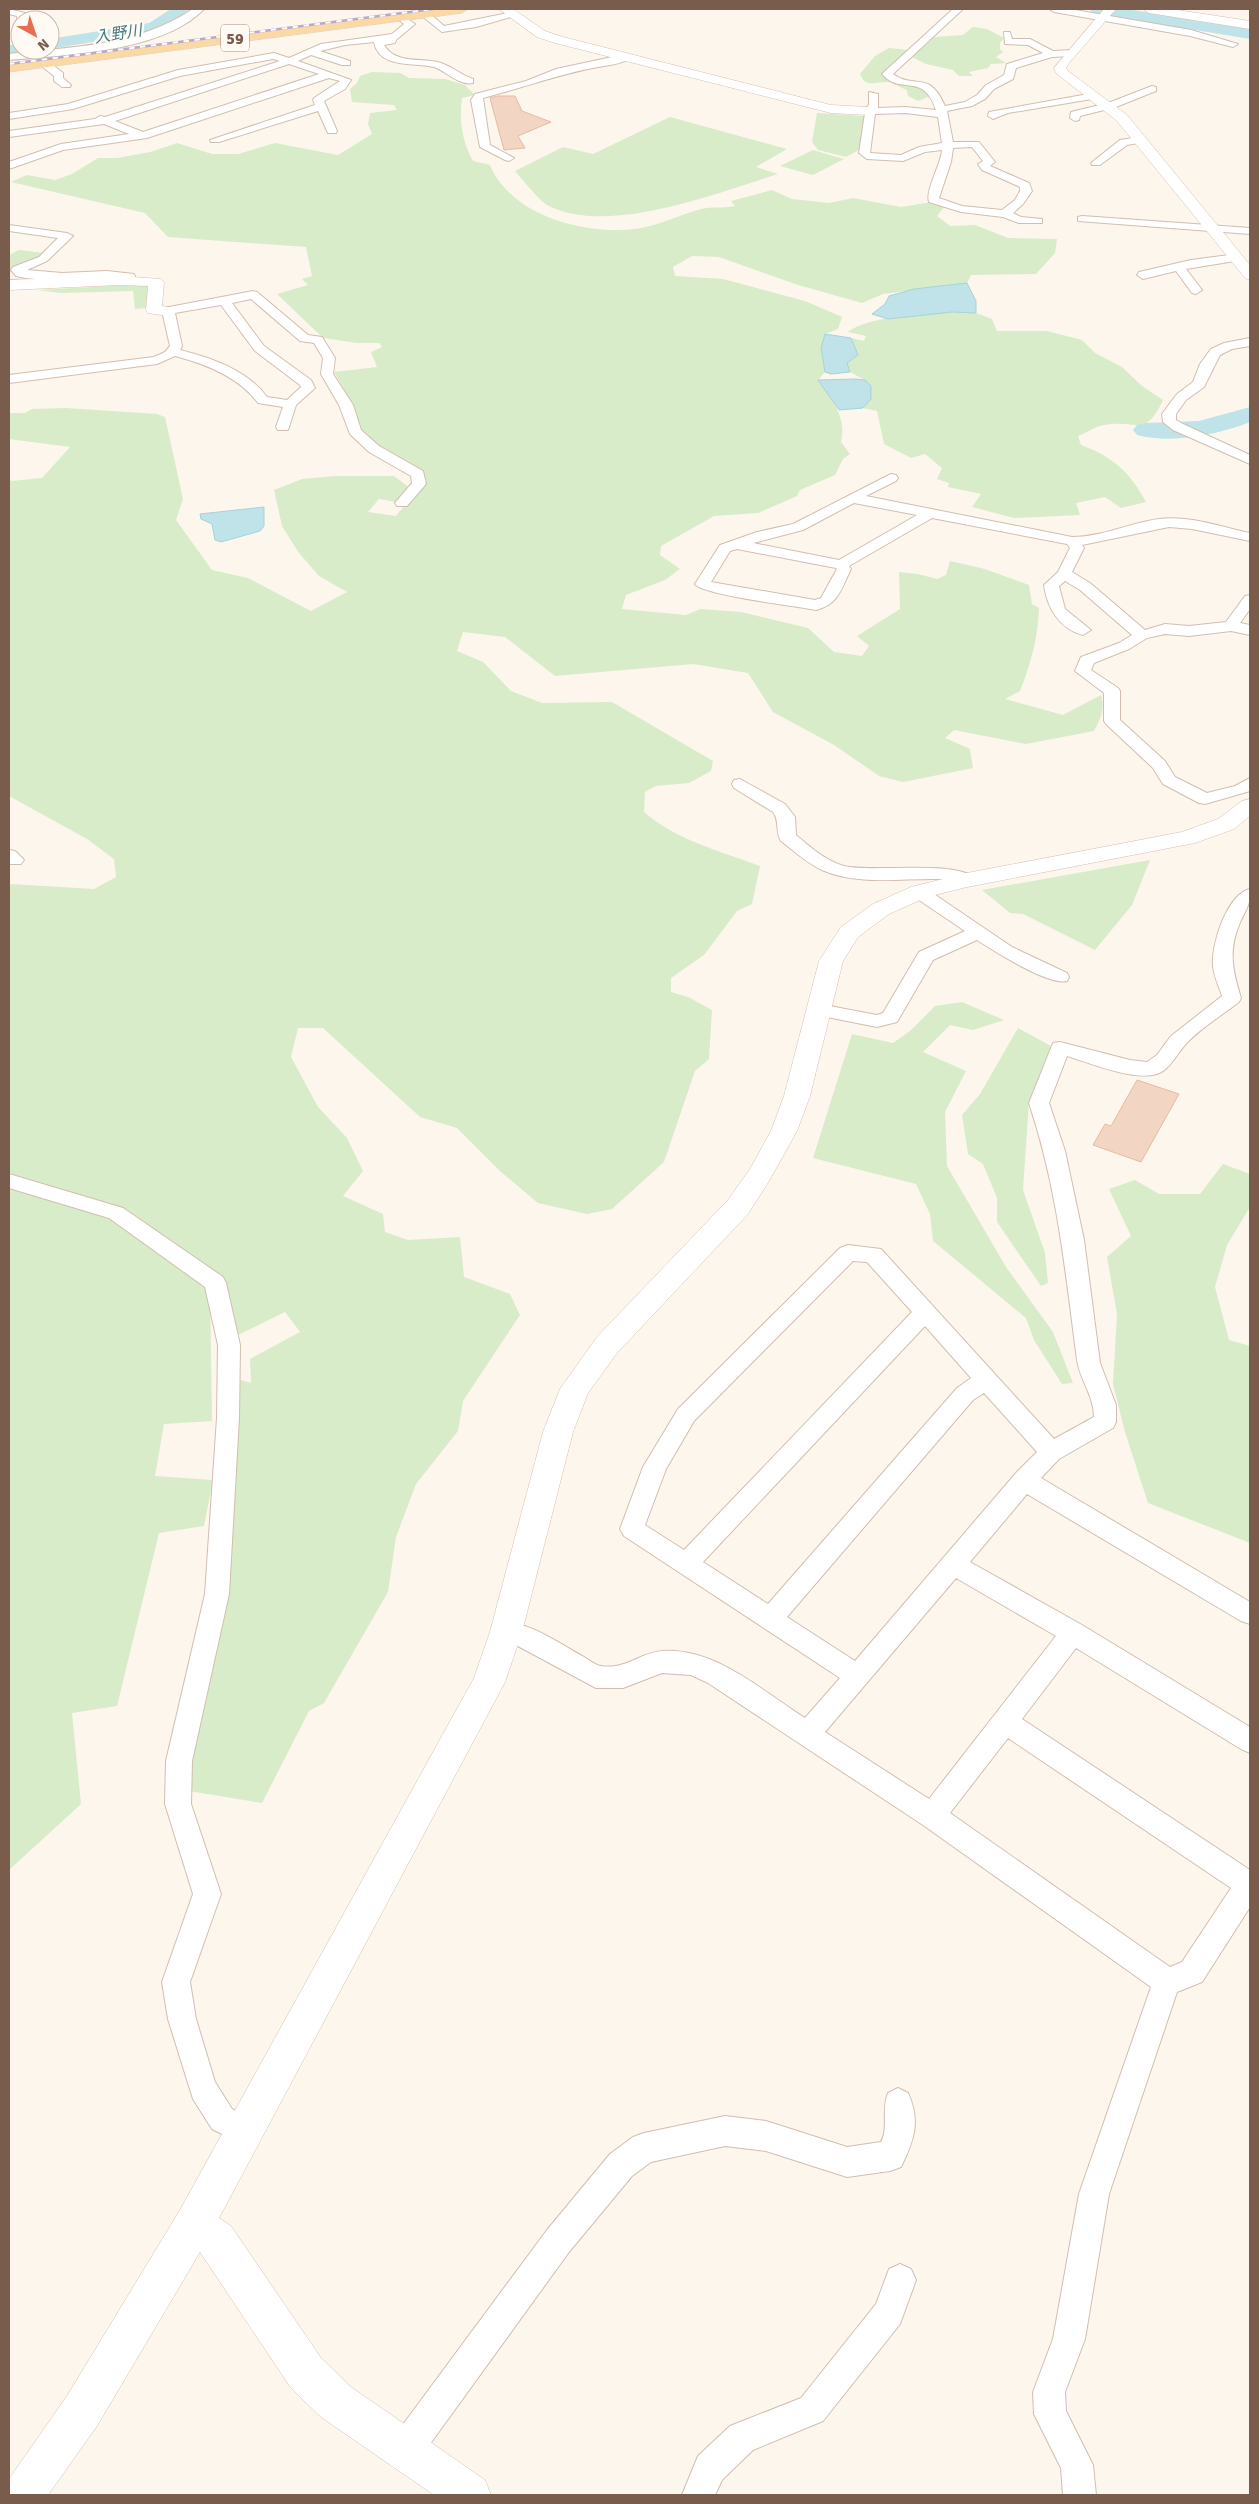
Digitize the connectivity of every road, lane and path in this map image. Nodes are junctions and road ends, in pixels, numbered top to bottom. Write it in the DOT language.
graph roads {
  1 [pos="198,9"];
  2 [pos="462,9"];
  3 [pos="958,9"];
  4 [pos="1054,9"];
  5 [pos="1149,9"];
  6 [pos="509,12"];
  7 [pos="425,14"];
  8 [pos="1105,14"];
  9 [pos="405,26"];
  10 [pos="1250,26"];
  11 [pos="1008,34"];
  12 [pos="1233,44"];
  13 [pos="60,45"];
  14 [pos="312,52"];
  15 [pos="1072,53"];
  16 [pos="1051,54"];
  17 [pos="626,57"];
  18 [pos="290,61"];
  19 [pos="44,63"];
  20 [pos="346,64"];
  21 [pos="9,68"];
  22 [pos="330,74"];
  23 [pos="469,81"];
  24 [pos="66,85"];
  25 [pos="1152,89"];
  26 [pos="873,94"];
  27 [pos="1094,96"];
  28 [pos="56,100"];
  29 [pos="922,100"];
  30 [pos="1108,106"];
  31 [pos="70,107"];
  32 [pos="321,107"];
  33 [pos="868,111"];
  34 [pos="943,112"];
  35 [pos="924,113"];
  36 [pos="9,116"];
  37 [pos="993,116"];
  38 [pos="326,118"];
  39 [pos="1075,118"];
  40 [pos="105,121"];
  41 [pos="314,122"];
  42 [pos="332,131"];
  43 [pos="9,134"];
  44 [pos="143,136"];
  45 [pos="215,140"];
  46 [pos="1139,140"];
  47 [pos="17,146"];
  48 [pos="947,146"];
  49 [pos="40,154"];
  50 [pos="509,158"];
  51 [pos="56,160"];
  52 [pos="1096,163"];
  53 [pos="9,166"];
  54 [pos="1005,214"];
  55 [pos="1082,219"];
  56 [pos="1038,222"];
  57 [pos="9,228"];
  58 [pos="1213,230"];
  59 [pos="1250,231"];
  60 [pos="1237,258"];
  61 [pos="1179,268"];
  62 [pos="1144,275"];
  63 [pos="1250,275"];
  64 [pos="130,279"];
  65 [pos="9,285"];
  66 [pos="1196,290"];
  67 [pos="224,300"];
  68 [pos="168,311"];
  69 [pos="1250,342"];
  70 [pos="174,352"];
  71 [pos="9,379"];
  72 [pos="290,404"];
  73 [pos="283,428"];
  74 [pos="1250,460"];
  75 [pos="890,478"];
  76 [pos="852,498"];
  77 [pos="402,503"];
  78 [pos="929,514"];
  79 [pos="1250,537"];
  80 [pos="1072,541"];
  81 [pos="734,544"];
  82 [pos="841,565"];
  83 [pos="1064,574"];
  84 [pos="1250,599"];
  85 [pos="1231,626"];
  86 [pos="1083,630"];
  87 [pos="1250,630"];
  88 [pos="1142,635"];
  89 [pos="1250,783"];
  90 [pos="740,784"];
  91 [pos="1250,806"];
  92 [pos="967,880"];
  93 [pos="919,892"];
  94 [pos="1250,894"];
  95 [pos="977,933"];
  96 [pos="1060,977"];
  97 [pos="819,1010"];
  98 [pos="9,1181"];
  99 [pos="924,1313"];
  100 [pos="986,1380"];
  101 [pos="1051,1452"];
  102 [pos="1024,1480"];
  103 [pos="686,1564"];
  104 [pos="954,1564"];
  105 [pos="1250,1614"];
  106 [pos="770,1619"];
  107 [pos="506,1632"];
  108 [pos="1073,1633"];
  109 [pos="858,1676"];
  110 [pos="1005,1722"];
  111 [pos="808,1733"];
  112 [pos="1250,1741"];
  113 [pos="932,1816"];
  114 [pos="1249,1885"];
  115 [pos="1167,1982"];
  116 [pos="898,2103"];
  117 [pos="246,2131"];
  118 [pos="194,2224"];
  119 [pos="900,2280"];
  120 [pos="405,2450"];
  121 [pos="23,2495"];
  122 [pos="470,2495"];
  123 [pos="698,2495"];
  124 [pos="1079,2495"];
  1 -- 13 [label="street"];
  2 -- 7 [label="main road, 59"];
  3 -- 34 [label="street"];
  4 -- 8 [label="street"];
  5 -- 10 [label="street"];
  6 -- 7 [label="street"];
  6 -- 17 [label="street"];
  7 -- 9 [label="main road, 59"];
  8 -- 12 [label="street"];
  8 -- 15 [label="street"];
  9 -- 14 [label="street"];
  9 -- 19 [label="main road, 59"];
  9 -- 23 [label="street"];
  11 -- 16 [label="street"];
  14 -- 18 [label="street"];
  14 -- 20 [label="street"];
  15 -- 16 [label="street"];
  15 -- 27 [label="street"];
  16 -- 34 [label="street"];
  17 -- 33 [label="street"];
  17 -- 50 [label="street"];
  18 -- 22 [label="street"];
  18 -- 31 [label="street"];
  18 -- 40 [label="street"];
  19 -- 21 [label="main road, 59"];
  19 -- 24 [label="street"];
  22 -- 32 [label="street"];
  22 -- 44 [label="street"];
  25 -- 30 [label="street"];
  26 -- 33 [label="street"];
  27 -- 30 [label="street"];
  27 -- 37 [label="street"];
  28 -- 31 [label="street"];
  29 -- 35 [label="street"];
  30 -- 39 [label="street"];
  30 -- 46 [label="street"];
  31 -- 36 [label="street"];
  31 -- 40 [label="street"];
  32 -- 38 [label="street"];
  32 -- 45 [label="street"];
  33 -- 35 [label="street"];
  33 -- 48 [label="street"];
  34 -- 35 [label="street"];
  34 -- 48 [label="street"];
  38 -- 41 [label="street"];
  38 -- 42 [label="street"];
  40 -- 43 [label="street"];
  40 -- 44 [label="street"];
  44 -- 49 [label="street"];
  46 -- 52 [label="street"];
  46 -- 58 [label="street"];
  47 -- 49 [label="street"];
  48 -- 54 [label="street"];
  48 -- 54 [label="street"];
  49 -- 51 [label="street"];
  49 -- 53 [label="street"];
  54 -- 56 [label="street"];
  55 -- 58 [label="street"];
  57 -- 64 [label="street"];
  58 -- 59 [label="street"];
  58 -- 60 [label="street"];
  60 -- 61 [label="street"];
  60 -- 63 [label="street"];
  61 -- 62 [label="street"];
  61 -- 66 [label="street"];
  64 -- 65 [label="street"];
  64 -- 68 [label="street"];
  67 -- 68 [label="street"];
  67 -- 72 [label="street"];
  67 -- 77 [label="street"];
  68 -- 70 [label="street"];
  69 -- 74 [label="street"];
  70 -- 71 [label="street"];
  70 -- 72 [label="street"];
  72 -- 73 [label="street"];
  75 -- 76 [label="street"];
  76 -- 78 [label="street"];
  76 -- 81 [label="street"];
  78 -- 80 [label="street"];
  78 -- 82 [label="street"];
  79 -- 80 [label="street"];
  80 -- 83 [label="street"];
  81 -- 82 [label="street"];
  81 -- 82 [label="street"];
  83 -- 86 [label="street"];
  83 -- 88 [label="street"];
  84 -- 85 [label="street"];
  85 -- 87 [label="street"];
  85 -- 88 [label="street"];
  88 -- 89 [label="street"];
  90 -- 92 [label="street"];
  91 -- 92 [label="street"];
  92 -- 93 [label="street"];
  93 -- 95 [label="street"];
  93 -- 97 [label="street"];
  94 -- 101 [label="street"];
  95 -- 96 [label="street"];
  95 -- 97 [label="street"];
  97 -- 107 [label="street"];
  98 -- 117 [label="street"];
  99 -- 100 [label="street"];
  99 -- 103 [label="street"];
  99 -- 103 [label="street"];
  100 -- 101 [label="street"];
  100 -- 106 [label="street"];
  101 -- 102 [label="street"];
  102 -- 104 [label="street"];
  102 -- 105 [label="street"];
  103 -- 106 [label="street"];
  104 -- 108 [label="street"];
  104 -- 109 [label="street"];
  106 -- 109 [label="street"];
  107 -- 111 [label="street"];
  107 -- 117 [label="street"];
  108 -- 110 [label="street"];
  108 -- 112 [label="street"];
  109 -- 111 [label="street"];
  110 -- 113 [label="street"];
  110 -- 114 [label="street"];
  111 -- 113 [label="street"];
  113 -- 115 [label="street"];
  114 -- 115 [label="street"];
  115 -- 124 [label="street"];
  116 -- 120 [label="street"];
  117 -- 118 [label="street"];
  118 -- 120 [label="street"];
  118 -- 121 [label="street"];
  119 -- 123 [label="street"];
  120 -- 122 [label="street"];
}
